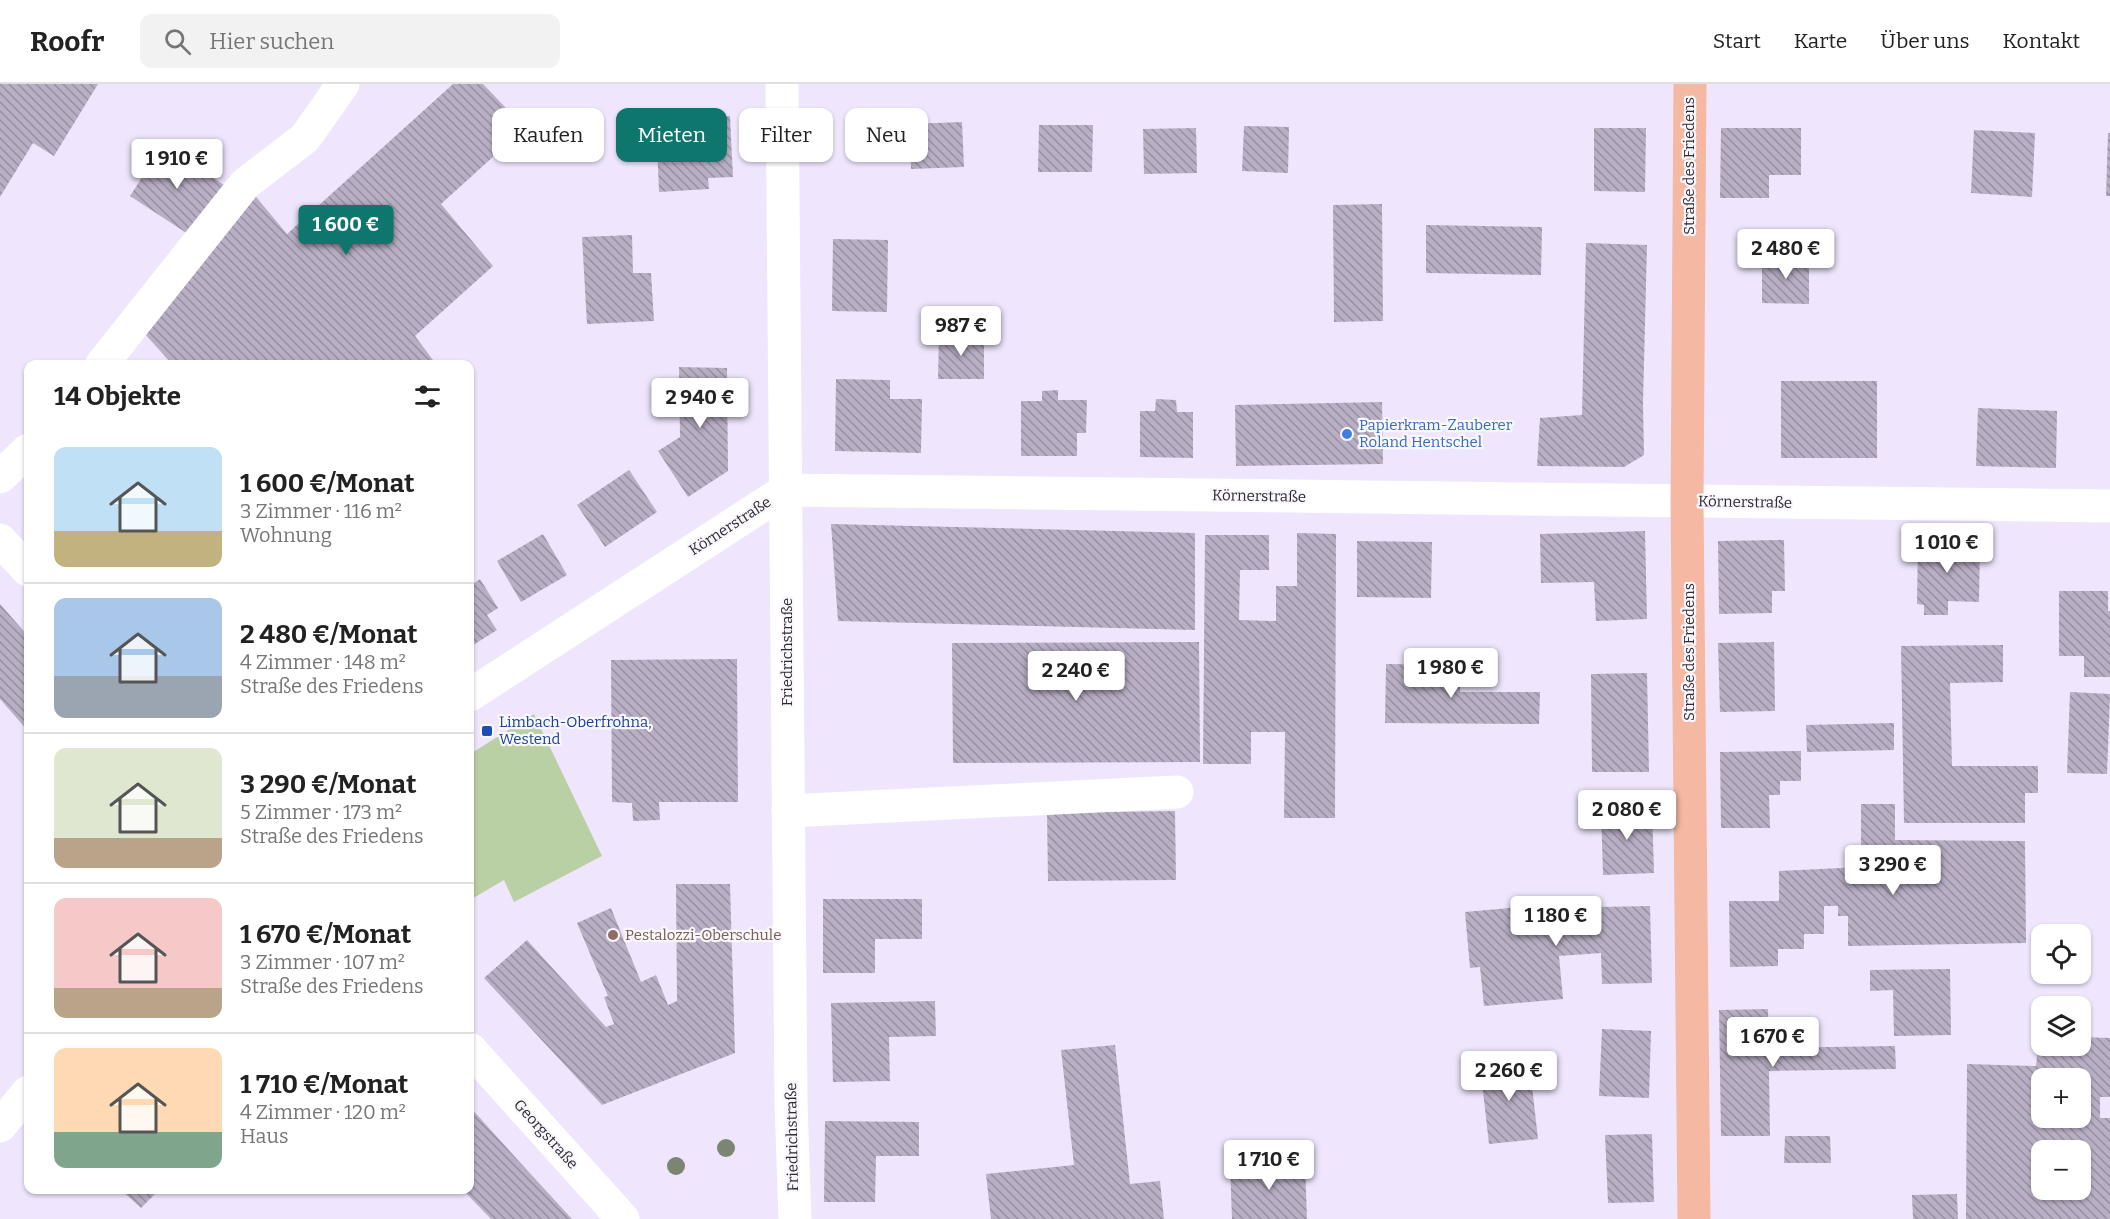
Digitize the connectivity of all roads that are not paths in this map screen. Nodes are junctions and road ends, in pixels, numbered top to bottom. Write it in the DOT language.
graph roads {
  1 [pos="343,84"];
  2 [pos="782,84"];
  3 [pos="1690,84"];
  4 [pos="105,360"];
  5 [pos="24,454"];
  6 [pos="0,477"];
  7 [pos="786,490"];
  8 [pos="1688,502"];
  9 [pos="2110,506"];
  10 [pos="0,540"];
  11 [pos="24,566"];
  12 [pos="474,692"];
  13 [pos="1177,792"];
  14 [pos="788,811"];
  15 [pos="474,1054"];
  16 [pos="24,1097"];
  17 [pos="0,1126"];
  18 [pos="624,1219"];
  19 [pos="795,1219"];
  20 [pos="1694,1219"];
  1 -- 4 [label="street"];
  2 -- 7 [label="street, Friedrichstraße"];
  3 -- 8 [label="main road, Straße des Friedens"];
  5 -- 6 [label="street"];
  7 -- 8 [label="street, Körnerstraße"];
  7 -- 12 [label="street, Körnerstraße"];
  7 -- 14 [label="street, Friedrichstraße"];
  8 -- 9 [label="street, Körnerstraße"];
  8 -- 20 [label="main road, Straße des Friedens"];
  10 -- 11 [label="street"];
  13 -- 14 [label="street"];
  14 -- 19 [label="street, Friedrichstraße"];
  15 -- 18 [label="street, Georgstraße"];
  16 -- 17 [label="street"];
}
